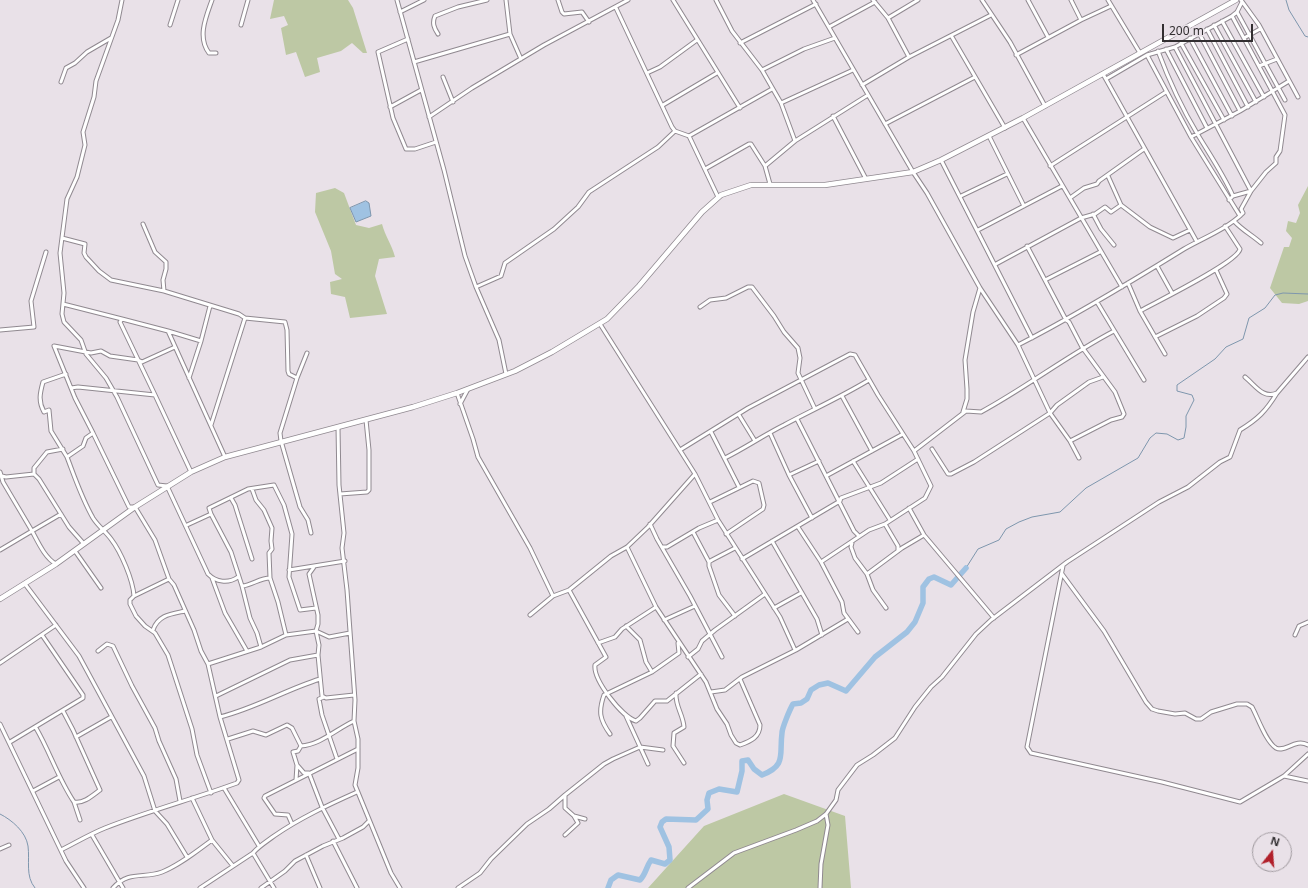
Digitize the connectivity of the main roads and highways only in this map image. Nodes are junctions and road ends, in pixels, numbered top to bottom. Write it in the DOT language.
graph roads {
  1 [pos="1236,0"];
  2 [pos="0,599"];
  1 -- 2 [label="main road"];
}
